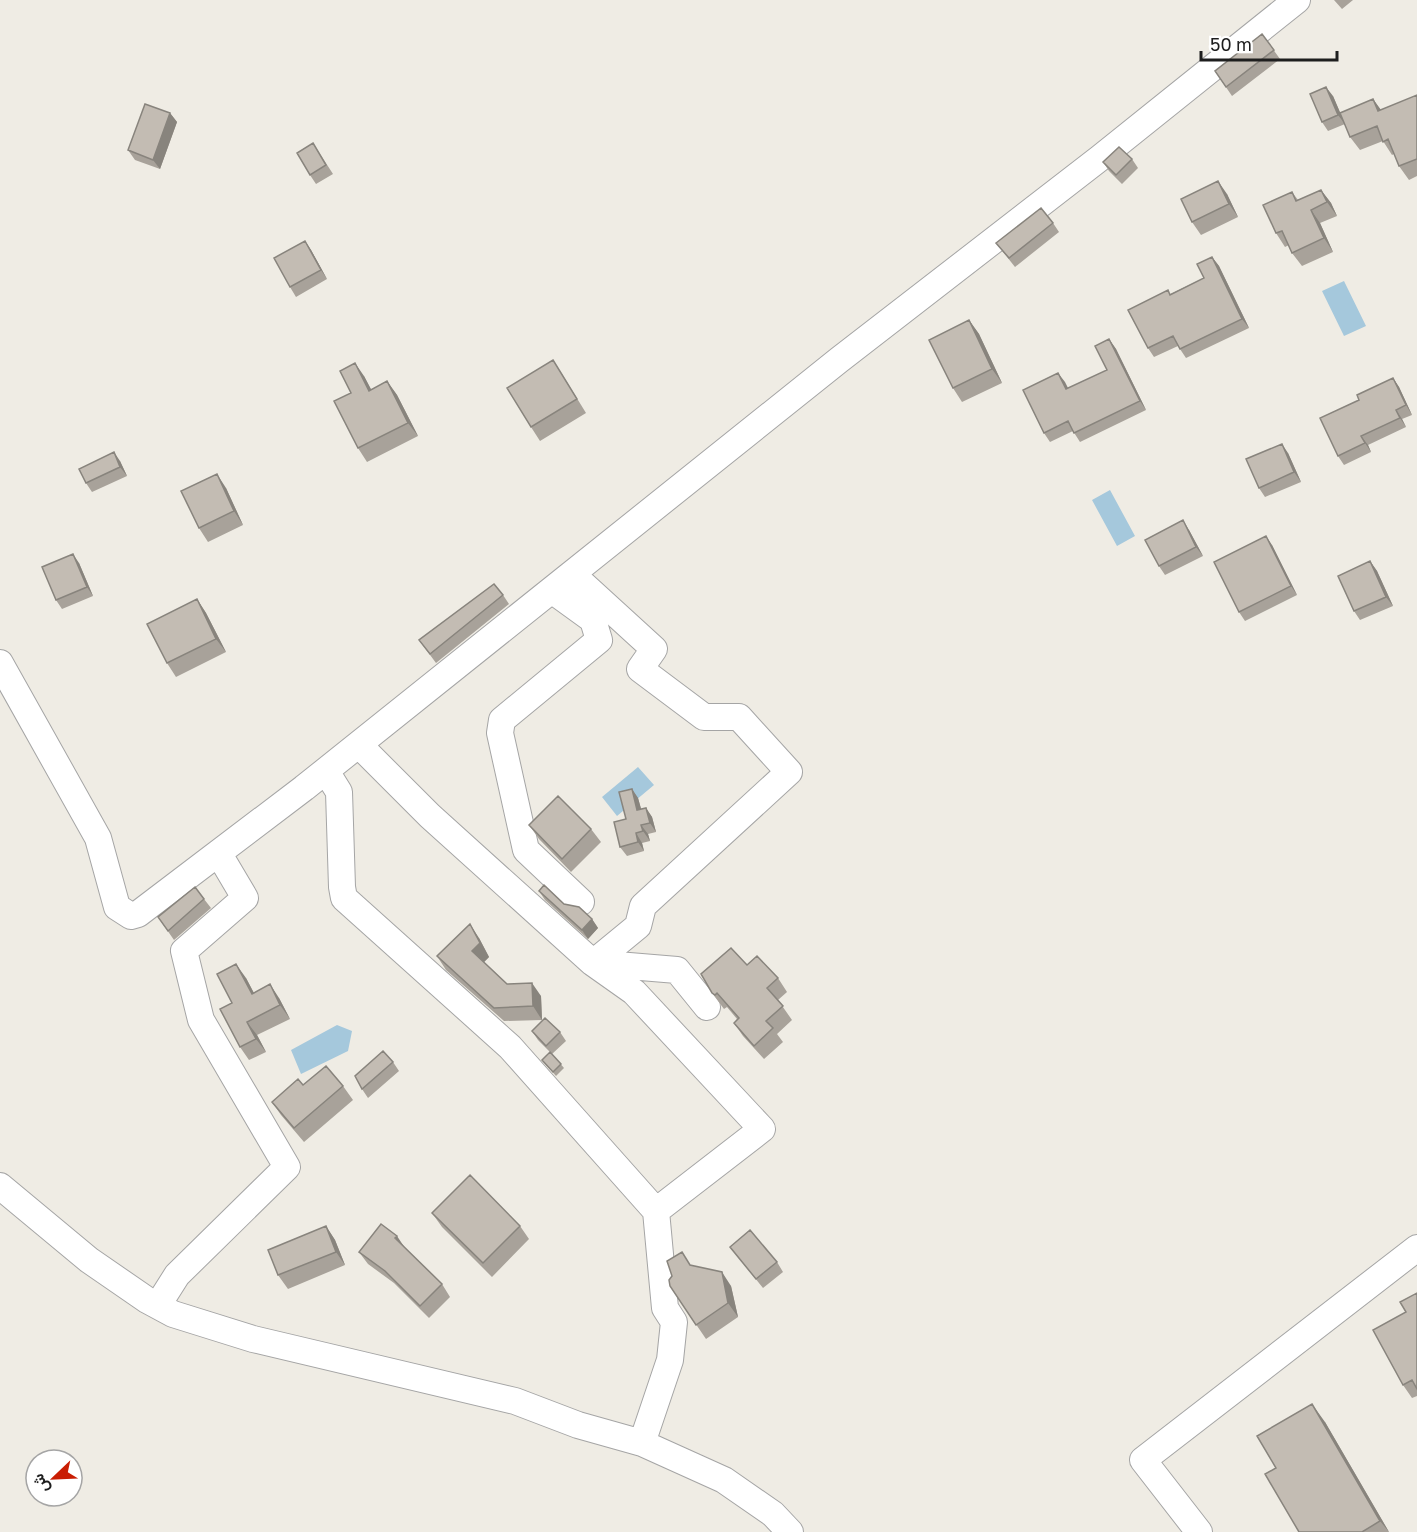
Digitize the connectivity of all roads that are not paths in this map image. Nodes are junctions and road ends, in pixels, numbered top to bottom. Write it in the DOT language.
graph roads {
  1 [pos="1297,0"];
  2 [pos="573,575"];
  3 [pos="553,591"];
  4 [pos="0,663"];
  5 [pos="359,745"];
  6 [pos="326,771"];
  7 [pos="219,854"];
  8 [pos="581,902"];
  9 [pos="593,963"];
  10 [pos="706,1007"];
  11 [pos="0,1186"];
  12 [pos="656,1211"];
  13 [pos="1417,1248"];
  14 [pos="158,1305"];
  15 [pos="642,1443"];
  16 [pos="790,1532"];
  17 [pos="1199,1532"];
  1 -- 2 [label="street"];
  2 -- 3 [label="street"];
  2 -- 9 [label="street"];
  3 -- 5 [label="street"];
  3 -- 8 [label="street"];
  4 -- 7 [label="street"];
  5 -- 6 [label="street"];
  5 -- 9 [label="street"];
  6 -- 7 [label="street"];
  6 -- 12 [label="street"];
  7 -- 14 [label="street"];
  9 -- 10 [label="street"];
  9 -- 12 [label="street"];
  11 -- 14 [label="street"];
  12 -- 15 [label="street"];
  13 -- 17 [label="street"];
  14 -- 15 [label="street"];
  15 -- 16 [label="street"];
}
